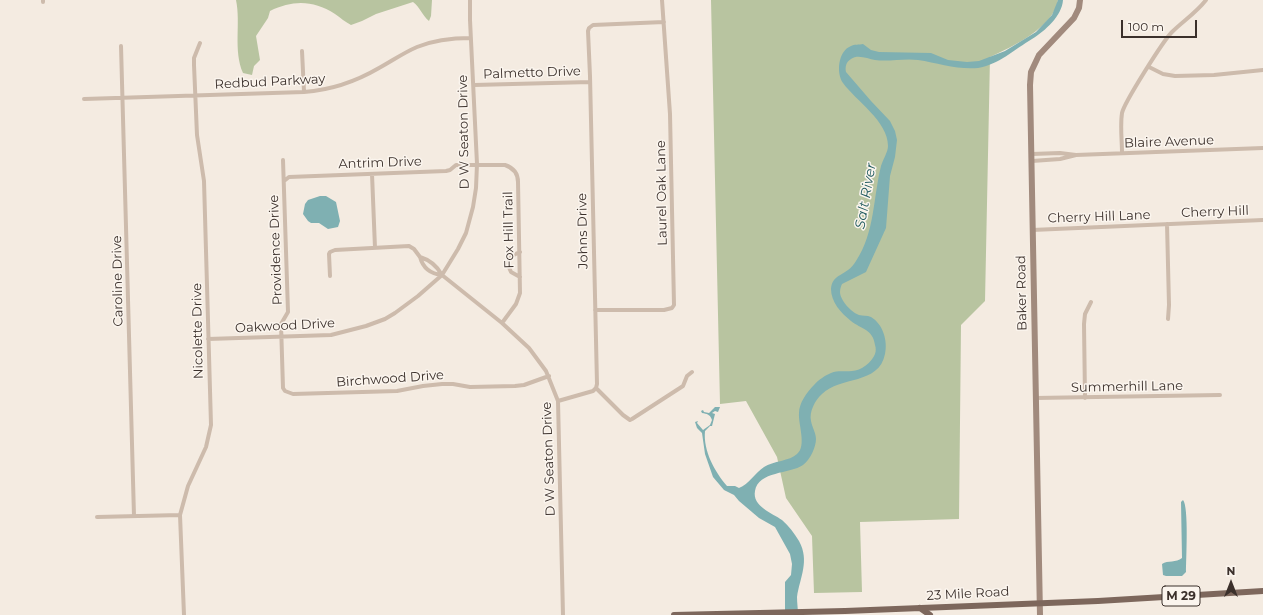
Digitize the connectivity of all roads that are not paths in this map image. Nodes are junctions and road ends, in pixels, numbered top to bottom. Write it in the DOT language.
graph roads {
  1 [pos="470,0"];
  2 [pos="662,0"];
  3 [pos="1080,0"];
  4 [pos="1206,0"];
  5 [pos="664,22"];
  6 [pos="471,38"];
  7 [pos="200,43"];
  8 [pos="121,46"];
  9 [pos="302,51"];
  10 [pos="1149,67"];
  11 [pos="1263,70"];
  12 [pos="590,82"];
  13 [pos="474,85"];
  14 [pos="304,92"];
  15 [pos="195,95"];
  16 [pos="123,98"];
  17 [pos="84,99"];
  18 [pos="1263,148"];
  19 [pos="1122,153"];
  20 [pos="1032,154"];
  21 [pos="1076,155"];
  22 [pos="283,160"];
  23 [pos="1032,161"];
  24 [pos="477,164"];
  25 [pos="372,174"];
  26 [pos="284,181"];
  27 [pos="1263,220"];
  28 [pos="1167,224"];
  29 [pos="1032,230"];
  30 [pos="375,248"];
  31 [pos="520,252"];
  32 [pos="420,257"];
  33 [pos="442,275"];
  34 [pos="330,276"];
  35 [pos="520,277"];
  36 [pos="1091,302"];
  37 [pos="595,310"];
  38 [pos="1168,319"];
  39 [pos="502,323"];
  40 [pos="282,338"];
  41 [pos="208,340"];
  42 [pos="692,372"];
  43 [pos="549,376"];
  44 [pos="596,388"];
  45 [pos="1220,396"];
  46 [pos="1035,398"];
  47 [pos="1085,398"];
  48 [pos="558,401"];
  49 [pos="180,515"];
  50 [pos="134,516"];
  51 [pos="97,517"];
  52 [pos="1263,591"];
  53 [pos="1040,602"];
  54 [pos="920,608"];
  55 [pos="184,615"];
  56 [pos="563,615"];
  57 [pos="674,615"];
  58 [pos="930,615"];
  59 [pos="1040,615"];
  1 -- 6 [label="street, D W Seaton Drive"];
  2 -- 5 [label="street, Laurel Oak Lane"];
  3 -- 20 [label="street, Baker Road"];
  4 -- 10 [label="street"];
  5 -- 12 [label="street, Johns Drive"];
  5 -- 37 [label="street, Laurel Oak Lane"];
  6 -- 13 [label="street, D W Seaton Drive"];
  6 -- 14 [label="street, Redbud Parkway"];
  7 -- 15 [label="street, Nicolette Drive"];
  8 -- 16 [label="street, Caroline Drive"];
  9 -- 14 [label="street"];
  10 -- 11 [label="street"];
  10 -- 19 [label="street"];
  12 -- 13 [label="street, Palmetto Drive"];
  12 -- 37 [label="street, Johns Drive"];
  13 -- 24 [label="street, D W Seaton Drive"];
  14 -- 15 [label="street, Redbud Parkway"];
  15 -- 16 [label="street, Redbud Parkway"];
  15 -- 41 [label="street, Nicolette Drive"];
  16 -- 17 [label="street, Redbud Parkway"];
  16 -- 50 [label="street, Caroline Drive"];
  18 -- 19 [label="street, Blaire Avenue"];
  19 -- 21 [label="street, Blaire Avenue"];
  20 -- 21 [label="street, Blaire Avenue"];
  20 -- 23 [label="street, Baker Road"];
  21 -- 23 [label="street, Blaire Avenue"];
  22 -- 26 [label="street, Providence Drive"];
  23 -- 29 [label="street, Baker Road"];
  24 -- 25 [label="street, Antrim Drive"];
  24 -- 31 [label="street, Fox Hill Trail"];
  24 -- 33 [label="street, D W Seaton Drive"];
  25 -- 26 [label="street, Antrim Drive"];
  25 -- 30 [label="street"];
  26 -- 40 [label="street, Providence Drive"];
  27 -- 28 [label="street, Cherry Hill"];
  28 -- 29 [label="street, Cherry Hill Lane"];
  28 -- 38 [label="street"];
  29 -- 46 [label="street, Baker Road"];
  30 -- 32 [label="street"];
  30 -- 34 [label="street"];
  31 -- 35 [label="street, Fox Hill Trail"];
  31 -- 35 [label="street"];
  32 -- 33 [label="street"];
  32 -- 33 [label="street"];
  33 -- 39 [label="street, D W Seaton Drive"];
  33 -- 40 [label="street, Oakwood Drive"];
  35 -- 39 [label="street, Fox Hill Trail"];
  36 -- 47 [label="street"];
  37 -- 44 [label="street, Johns Drive"];
  39 -- 43 [label="street, D W Seaton Drive"];
  40 -- 41 [label="street, Oakwood Drive"];
  40 -- 43 [label="street, Birchwood Drive"];
  41 -- 49 [label="street, Nicolette Drive"];
  42 -- 44 [label="street"];
  43 -- 48 [label="street, D W Seaton Drive"];
  44 -- 48 [label="street"];
  45 -- 47 [label="street, Summerhill Lane"];
  46 -- 47 [label="street, Summerhill Lane"];
  46 -- 53 [label="street, Baker Road"];
  48 -- 56 [label="street, D W Seaton Drive"];
  49 -- 50 [label="street"];
  49 -- 55 [label="street, Nicolette Drive"];
  50 -- 51 [label="street"];
  52 -- 53 [label="main road, 23 Mile Road / M 29"];
  53 -- 54 [label="main road, 23 Mile Road / M 29"];
  53 -- 59 [label="street, Baker Road"];
  54 -- 57 [label="main road, 23 Mile Road / M 29"];
  54 -- 58 [label="main road"];
}
